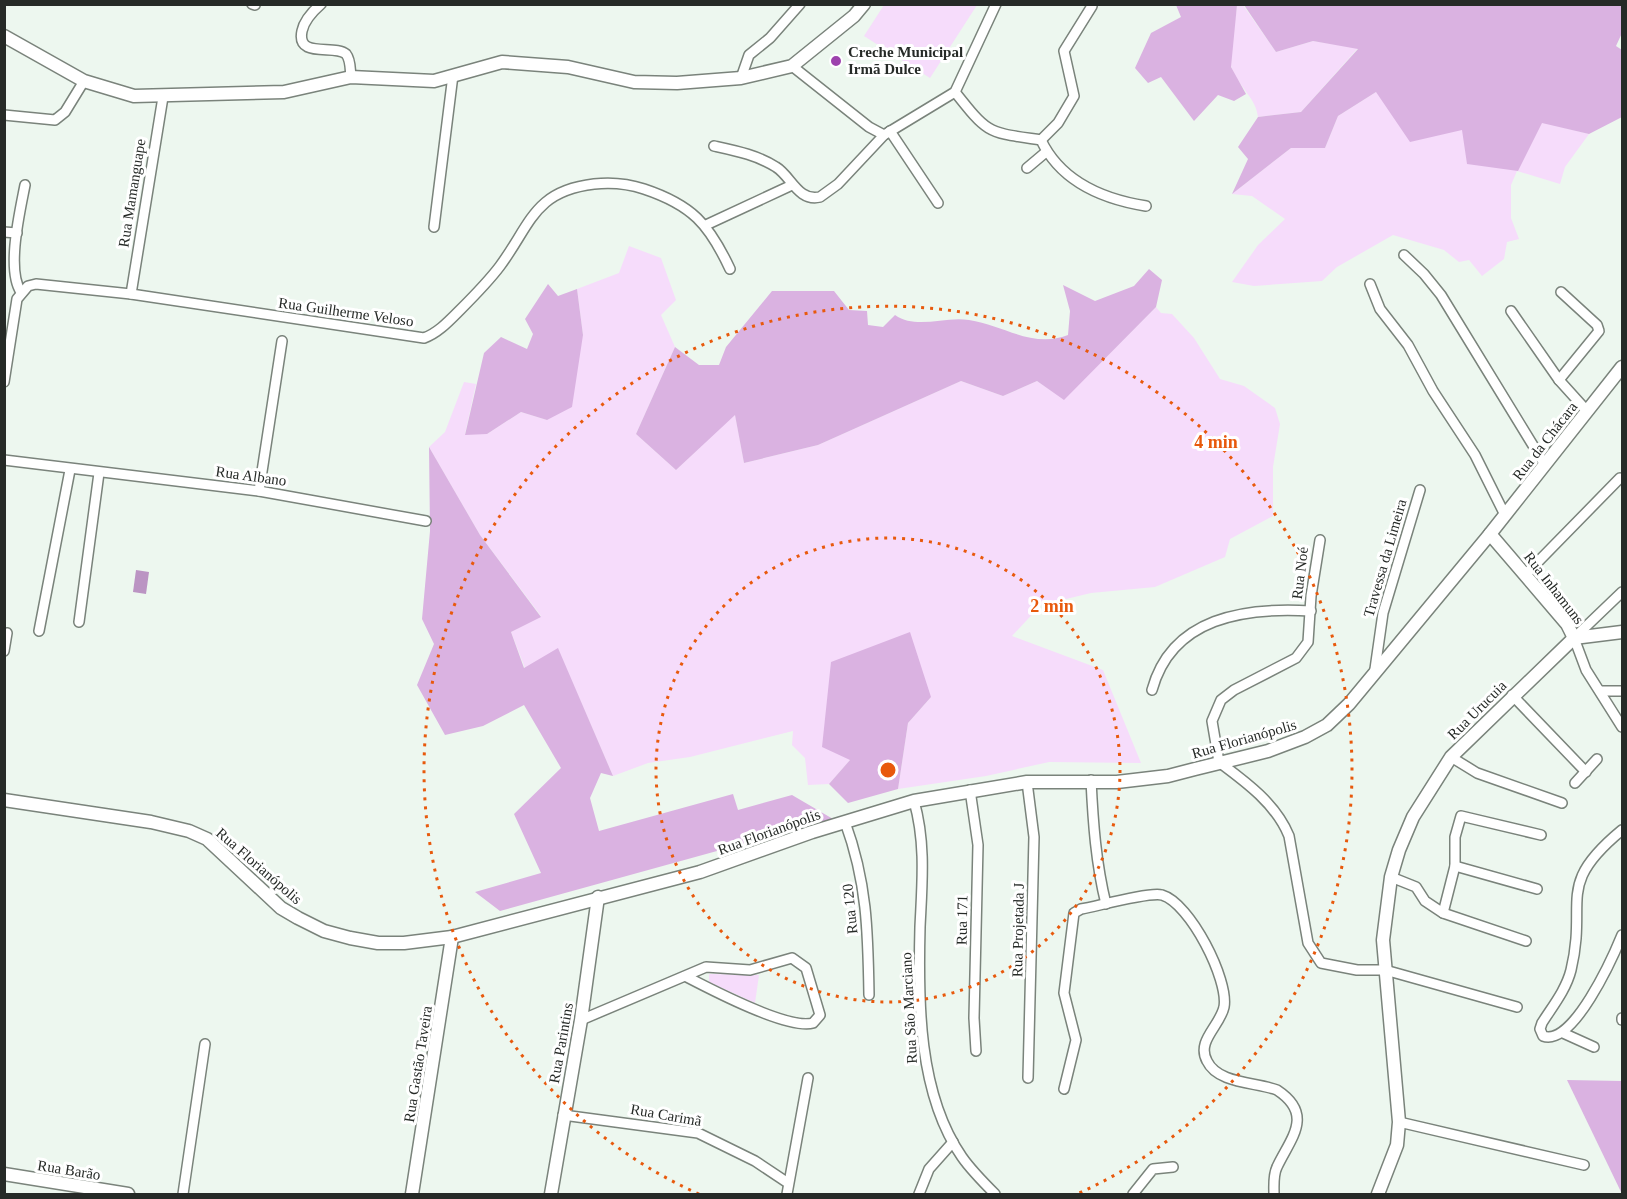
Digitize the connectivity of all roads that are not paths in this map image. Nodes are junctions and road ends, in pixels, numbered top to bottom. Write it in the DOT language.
graph roads {
  1 [pos="321,4"];
  2 [pos="800,4"];
  3 [pos="864,4"];
  4 [pos="996,4"];
  5 [pos="1092,6"];
  6 [pos="4,36"];
  7 [pos="792,66"];
  8 [pos="453,75"];
  9 [pos="351,77"];
  10 [pos="741,78"];
  11 [pos="84,81"];
  12 [pos="955,92"];
  13 [pos="162,97"];
  14 [pos="4,115"];
  15 [pos="887,133"];
  16 [pos="1041,140"];
  17 [pos="714,146"];
  18 [pos="1046,152"];
  19 [pos="1027,168"];
  20 [pos="25,185"];
  21 [pos="792,185"];
  22 [pos="938,203"];
  23 [pos="1146,206"];
  24 [pos="706,225"];
  25 [pos="434,227"];
  26 [pos="4,232"];
  27 [pos="17,233"];
  28 [pos="1404,255"];
  29 [pos="730,269"];
  30 [pos="1370,284"];
  31 [pos="21,292"];
  32 [pos="1561,292"];
  33 [pos="131,294"];
  34 [pos="1511,310"];
  35 [pos="282,342"];
  36 [pos="1623,367"];
  37 [pos="1559,380"];
  38 [pos="4,382"];
  39 [pos="1587,411"];
  40 [pos="4,460"];
  41 [pos="1545,465"];
  42 [pos="70,470"];
  43 [pos="99,473"];
  44 [pos="1620,478"];
  45 [pos="1420,490"];
  46 [pos="259,491"];
  47 [pos="1505,515"];
  48 [pos="426,521"];
  49 [pos="1490,534"];
  50 [pos="1320,540"];
  51 [pos="1526,574"];
  52 [pos="1623,592"];
  53 [pos="1311,611"];
  54 [pos="79,622"];
  55 [pos="39,631"];
  56 [pos="1623,632"];
  57 [pos="7,633"];
  58 [pos="1574,638"];
  59 [pos="4,651"];
  60 [pos="1375,669"];
  61 [pos="1152,690"];
  62 [pos="1623,691"];
  63 [pos="1600,692"];
  64 [pos="1512,696"];
  65 [pos="1623,727"];
  66 [pos="1451,757"];
  67 [pos="1597,759"];
  68 [pos="1219,762"];
  69 [pos="1586,772"];
  70 [pos="1091,780"];
  71 [pos="1027,782"];
  72 [pos="1575,783"];
  73 [pos="970,790"];
  74 [pos="4,800"];
  75 [pos="914,801"];
  76 [pos="1562,803"];
  77 [pos="844,822"];
  78 [pos="1619,832"];
  79 [pos="1541,835"];
  80 [pos="1623,845"];
  81 [pos="1455,866"];
  82 [pos="1392,877"];
  83 [pos="1537,889"];
  84 [pos="598,897"];
  85 [pos="1106,904"];
  86 [pos="1443,913"];
  87 [pos="1623,935"];
  88 [pos="452,937"];
  89 [pos="1526,940"];
  90 [pos="1385,970"];
  91 [pos="685,976"];
  92 [pos="869,995"];
  93 [pos="1517,1007"];
  94 [pos="581,1020"];
  95 [pos="1563,1033"];
  96 [pos="206,1044"];
  97 [pos="1594,1047"];
  98 [pos="976,1052"];
  99 [pos="808,1078"];
  100 [pos="1028,1078"];
  101 [pos="1064,1089"];
  102 [pos="563,1114"];
  103 [pos="1398,1122"];
  104 [pos="953,1142"];
  105 [pos="1584,1165"];
  106 [pos="1173,1167"];
  107 [pos="4,1174"];
  108 [pos="788,1183"];
  109 [pos="128,1194"];
  110 [pos="183,1194"];
  111 [pos="412,1194"];
  112 [pos="551,1194"];
  113 [pos="787,1194"];
  114 [pos="919,1194"];
  115 [pos="995,1194"];
  116 [pos="1133,1194"];
  117 [pos="1274,1194"];
  118 [pos="1378,1194"];
  1 -- 9 [label="street"];
  2 -- 10 [label="street"];
  3 -- 7 [label="street"];
  4 -- 12 [label="street"];
  5 -- 16 [label="street"];
  6 -- 11 [label="street"];
  7 -- 10 [label="street"];
  7 -- 15 [label="street"];
  8 -- 9 [label="street"];
  8 -- 10 [label="street"];
  8 -- 25 [label="street"];
  9 -- 13 [label="street"];
  11 -- 13 [label="street"];
  11 -- 14 [label="street"];
  12 -- 15 [label="street"];
  12 -- 16 [label="street"];
  13 -- 33 [label="street, Rua Mamanguape"];
  15 -- 21 [label="street"];
  15 -- 22 [label="street"];
  16 -- 18 [label="street"];
  17 -- 21 [label="street"];
  18 -- 19 [label="street"];
  18 -- 23 [label="street"];
  20 -- 27 [label="street"];
  21 -- 24 [label="street"];
  24 -- 29 [label="street, Rua Guilherme Veloso"];
  24 -- 33 [label="street, Rua Guilherme Veloso"];
  26 -- 27 [label="street"];
  27 -- 31 [label="street"];
  28 -- 41 [label="street"];
  30 -- 47 [label="street"];
  31 -- 33 [label="street, Rua Guilherme Veloso"];
  31 -- 38 [label="street"];
  32 -- 37 [label="street"];
  34 -- 37 [label="street"];
  35 -- 46 [label="street"];
  36 -- 39 [label="street, Rua da Chácara"];
  37 -- 39 [label="street"];
  39 -- 41 [label="street, Rua da Chácara"];
  40 -- 42 [label="street, Rua Albano"];
  41 -- 47 [label="street, Rua da Chácara"];
  42 -- 43 [label="street, Rua Albano"];
  42 -- 55 [label="street"];
  43 -- 46 [label="street, Rua Albano"];
  43 -- 54 [label="street"];
  44 -- 51 [label="street"];
  45 -- 60 [label="street, Travessa da Limeira"];
  46 -- 48 [label="street, Rua Albano"];
  47 -- 49 [label="street, Rua da Chácara"];
  49 -- 51 [label="street, Rua Inhamuns"];
  49 -- 60 [label="street, Rua Florianópolis"];
  50 -- 53 [label="street, Rua Noé"];
  51 -- 58 [label="street, Rua Inhamuns"];
  52 -- 58 [label="street, Rua Urucuia"];
  53 -- 61 [label="street"];
  53 -- 68 [label="street, Rua Noé"];
  56 -- 58 [label="street"];
  57 -- 59 [label="street"];
  58 -- 63 [label="street, Rua Inhamuns"];
  58 -- 64 [label="street, Rua Urucuia"];
  60 -- 68 [label="street, Rua Florianópolis"];
  62 -- 63 [label="street"];
  63 -- 65 [label="street, Rua Inhamuns"];
  64 -- 66 [label="street, Rua Urucuia"];
  64 -- 69 [label="street"];
  66 -- 76 [label="street"];
  66 -- 82 [label="street, Rua Urucuia"];
  67 -- 69 [label="street"];
  68 -- 70 [label="street, Rua Florianópolis"];
  68 -- 90 [label="street"];
  69 -- 72 [label="street"];
  70 -- 71 [label="street, Rua Florianópolis"];
  70 -- 85 [label="street"];
  71 -- 73 [label="street, Rua Florianópolis"];
  71 -- 100 [label="street, Rua Projetada J"];
  73 -- 75 [label="street, Rua Florianópolis"];
  73 -- 98 [label="street, Rua 171"];
  74 -- 88 [label="street, Rua Florianópolis"];
  75 -- 77 [label="street, Rua Florianópolis"];
  75 -- 104 [label="street, Rua São Marciano"];
  77 -- 84 [label="street, Rua Florianópolis"];
  77 -- 92 [label="street, Rua 120"];
  78 -- 80 [label="street"];
  78 -- 95 [label="street"];
  79 -- 81 [label="street"];
  81 -- 83 [label="street"];
  81 -- 86 [label="street"];
  82 -- 86 [label="street"];
  82 -- 90 [label="street, Rua Urucuia"];
  84 -- 88 [label="street, Rua Florianópolis"];
  84 -- 94 [label="street, Rua Parintins"];
  85 -- 101 [label="street"];
  85 -- 117 [label="street"];
  86 -- 89 [label="street"];
  87 -- 95 [label="street"];
  88 -- 111 [label="street, Rua Gastão Taveira"];
  90 -- 93 [label="street"];
  90 -- 103 [label="street, Rua Urucuia"];
  91 -- 91 [label="street"];
  91 -- 94 [label="street"];
  94 -- 102 [label="street, Rua Parintins"];
  95 -- 97 [label="street"];
  96 -- 110 [label="street"];
  99 -- 108 [label="street"];
  102 -- 108 [label="street, Rua Carimã"];
  102 -- 112 [label="street, Rua Parintins"];
  103 -- 105 [label="street"];
  103 -- 118 [label="street, Rua Urucuia"];
  104 -- 114 [label="street"];
  104 -- 115 [label="street, Rua São Marciano"];
  106 -- 116 [label="street"];
  107 -- 109 [label="street, Rua Barão"];
  108 -- 113 [label="street"];
}
